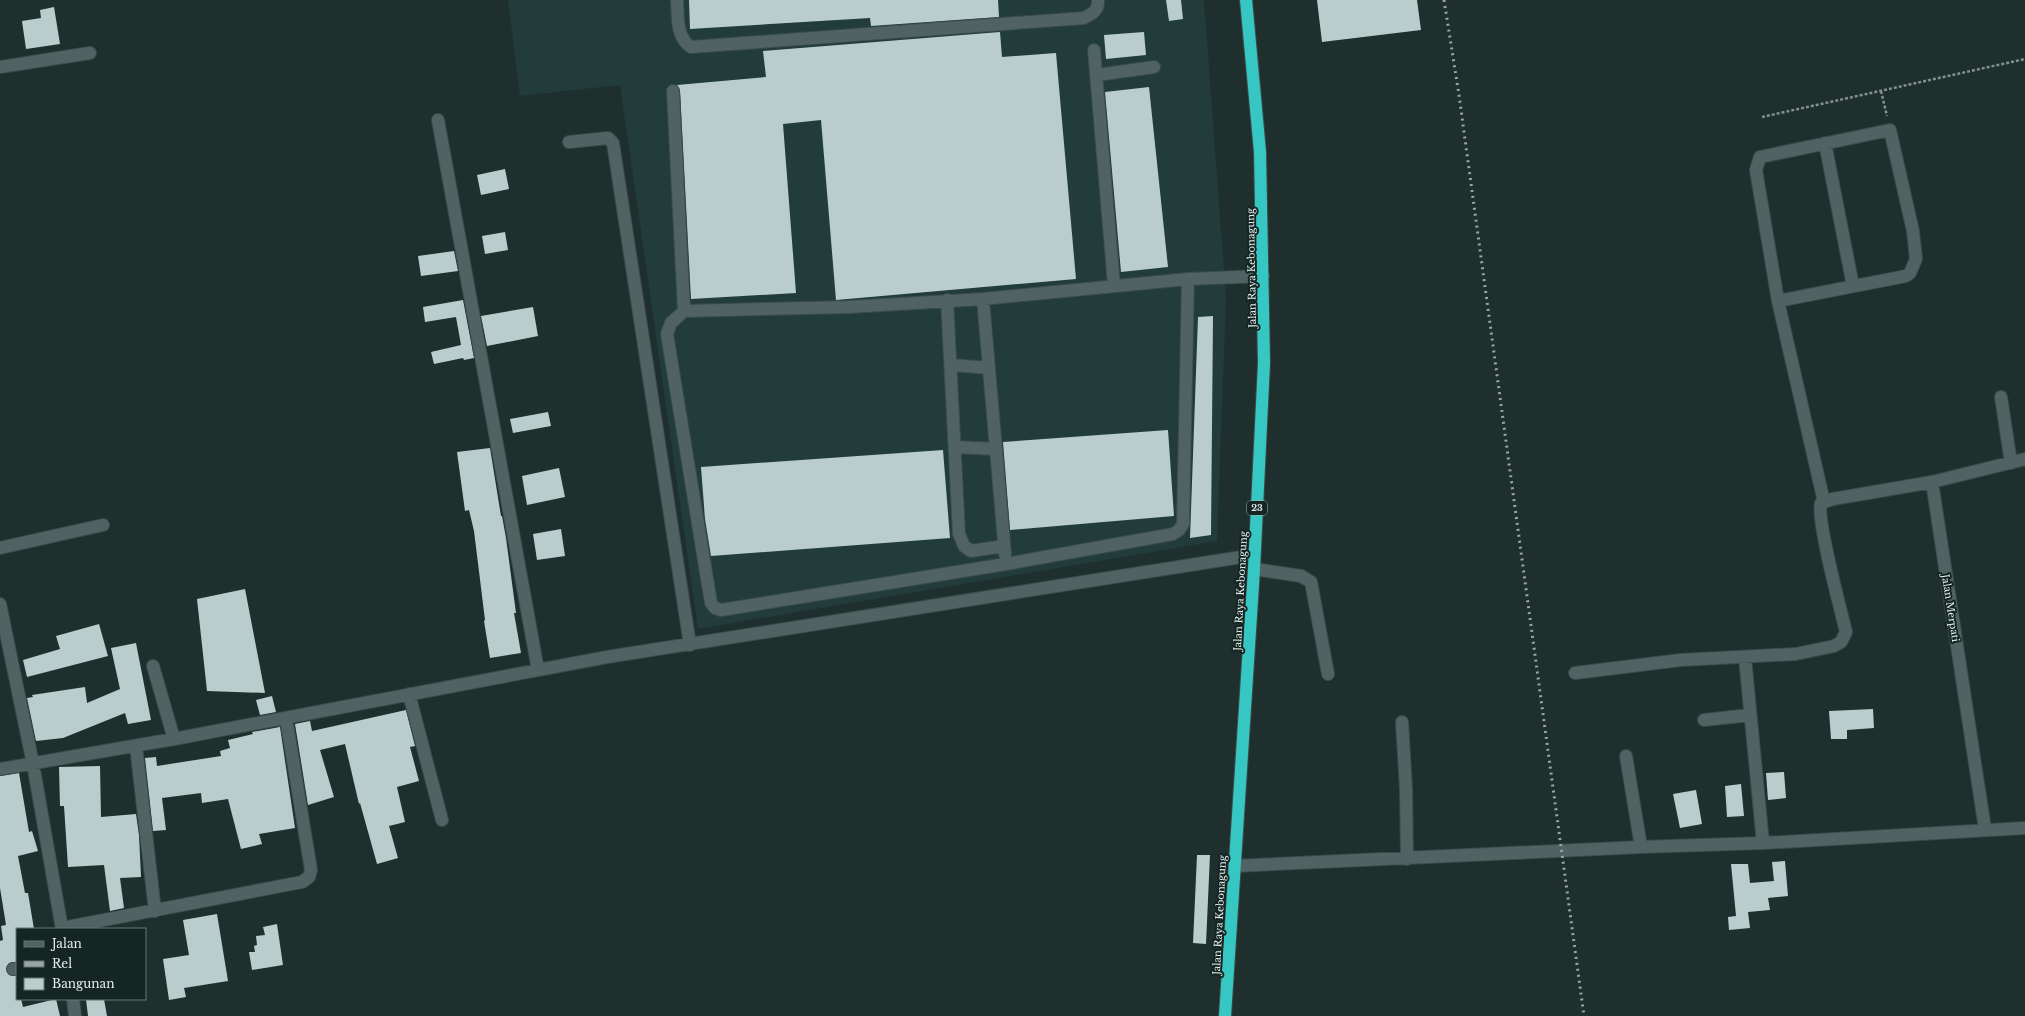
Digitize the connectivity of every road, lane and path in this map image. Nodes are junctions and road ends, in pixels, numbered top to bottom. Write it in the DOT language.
graph roads {
  1 [pos="677,0"];
  2 [pos="1098,0"];
  3 [pos="1246,0"];
  4 [pos="1094,50"];
  5 [pos="90,53"];
  6 [pos="2025,59"];
  7 [pos="0,67"];
  8 [pos="1154,67"];
  9 [pos="1097,75"];
  10 [pos="673,91"];
  11 [pos="1881,91"];
  12 [pos="1762,117"];
  13 [pos="438,120"];
  14 [pos="1890,130"];
  15 [pos="569,142"];
  16 [pos="1825,143"];
  17 [pos="1263,276"];
  18 [pos="1188,279"];
  19 [pos="1114,285"];
  20 [pos="1852,286"];
  21 [pos="983,299"];
  22 [pos="947,300"];
  23 [pos="1778,301"];
  24 [pos="684,311"];
  25 [pos="951,365"];
  26 [pos="989,368"];
  27 [pos="2001,397"];
  28 [pos="955,447"];
  29 [pos="996,449"];
  30 [pos="2025,459"];
  31 [pos="2010,462"];
  32 [pos="1932,482"];
  33 [pos="1824,502"];
  34 [pos="103,525"];
  35 [pos="1004,546"];
  36 [pos="0,548"];
  37 [pos="1254,555"];
  38 [pos="1006,564"];
  39 [pos="1254,569"];
  40 [pos="0,604"];
  41 [pos="2,621"];
  42 [pos="690,645"];
  43 [pos="1745,658"];
  44 [pos="154,666"];
  45 [pos="538,670"];
  46 [pos="1575,673"];
  47 [pos="1328,674"];
  48 [pos="409,694"];
  49 [pos="1750,715"];
  50 [pos="286,718"];
  51 [pos="1704,720"];
  52 [pos="1402,722"];
  53 [pos="174,739"];
  54 [pos="136,746"];
  55 [pos="1626,756"];
  56 [pos="33,764"];
  57 [pos="0,769"];
  58 [pos="442,820"];
  59 [pos="2025,828"];
  60 [pos="1985,829"];
  61 [pos="1763,842"];
  62 [pos="1641,846"];
  63 [pos="1407,859"];
  64 [pos="1234,866"];
  65 [pos="155,911"];
  66 [pos="62,928"];
  67 [pos="67,928"];
  68 [pos="72,1000"];
  69 [pos="75,1016"];
  70 [pos="1225,1016"];
  1 -- 2 [label="street"];
  3 -- 17 [label="highway, Jalan Raya Kebonagung / 23"];
  4 -- 9 [label="street"];
  5 -- 7 [label="street"];
  6 -- 11 [label="path"];
  8 -- 9 [label="street"];
  9 -- 19 [label="street"];
  10 -- 24 [label="street"];
  11 -- 12 [label="path"];
  11 -- 14 [label="path"];
  13 -- 45 [label="street"];
  14 -- 16 [label="street"];
  14 -- 20 [label="street"];
  15 -- 42 [label="street"];
  16 -- 20 [label="street"];
  16 -- 23 [label="street"];
  17 -- 18 [label="street"];
  17 -- 37 [label="highway, Jalan Raya Kebonagung / 23"];
  18 -- 19 [label="street"];
  18 -- 38 [label="street"];
  19 -- 21 [label="street"];
  20 -- 23 [label="street"];
  21 -- 22 [label="street"];
  21 -- 26 [label="street"];
  22 -- 24 [label="street"];
  22 -- 25 [label="street"];
  23 -- 33 [label="street"];
  24 -- 38 [label="street"];
  25 -- 26 [label="street"];
  25 -- 28 [label="street"];
  26 -- 29 [label="street"];
  27 -- 31 [label="street"];
  28 -- 29 [label="street"];
  28 -- 35 [label="street"];
  29 -- 35 [label="street"];
  30 -- 31 [label="street"];
  31 -- 32 [label="street"];
  32 -- 33 [label="street"];
  32 -- 60 [label="street, Jalan Merpati"];
  33 -- 43 [label="street"];
  34 -- 36 [label="street"];
  35 -- 38 [label="street"];
  37 -- 39 [label="highway, Jalan Raya Kebonagung / 23"];
  37 -- 42 [label="street"];
  39 -- 47 [label="street"];
  39 -- 64 [label="highway, Jalan Raya Kebonagung / 23"];
  40 -- 41 [label="street"];
  41 -- 56 [label="street"];
  42 -- 45 [label="street"];
  43 -- 46 [label="street"];
  43 -- 49 [label="street"];
  44 -- 53 [label="street"];
  45 -- 48 [label="street"];
  48 -- 50 [label="street"];
  48 -- 58 [label="street"];
  49 -- 51 [label="street"];
  49 -- 61 [label="street"];
  50 -- 53 [label="street"];
  50 -- 65 [label="street"];
  52 -- 63 [label="street"];
  53 -- 54 [label="street"];
  54 -- 56 [label="street"];
  54 -- 65 [label="street"];
  55 -- 62 [label="street"];
  56 -- 57 [label="street"];
  56 -- 66 [label="street"];
  59 -- 60 [label="street"];
  60 -- 61 [label="street"];
  61 -- 62 [label="street"];
  62 -- 63 [label="street"];
  63 -- 64 [label="street"];
  64 -- 70 [label="highway, Jalan Raya Kebonagung / 23"];
  65 -- 67 [label="street"];
  68 -- 69 [label="street"];
}
